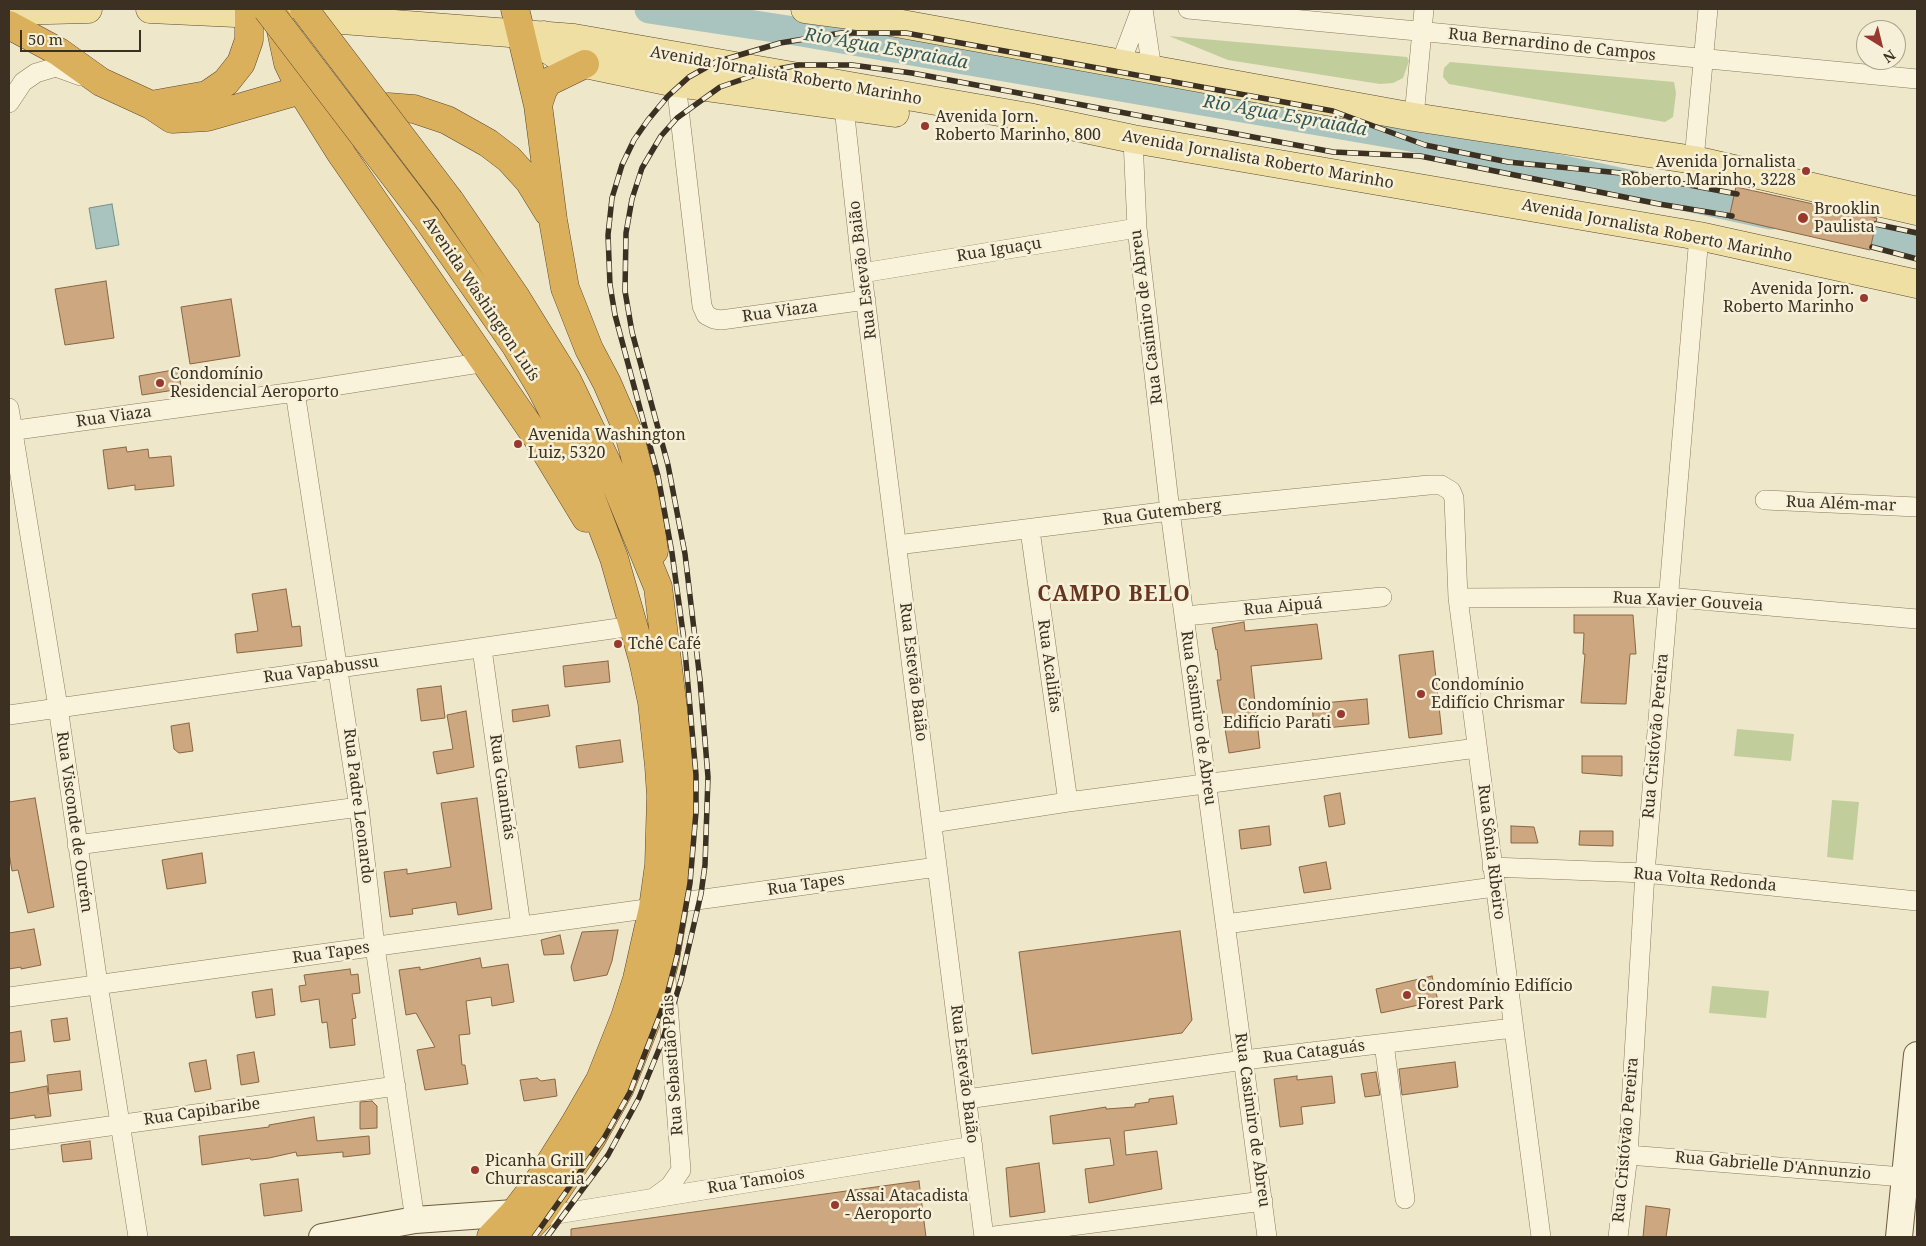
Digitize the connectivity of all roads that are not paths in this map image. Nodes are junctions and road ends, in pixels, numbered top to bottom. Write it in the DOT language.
graph roads {
  1 [pos="88,9"];
  2 [pos="150,9"];
  3 [pos="805,9"];
  4 [pos="1142,9"];
  5 [pos="1188,9"];
  6 [pos="1424,9"];
  7 [pos="1708,9"];
  8 [pos="9,11"];
  9 [pos="271,11"];
  10 [pos="858,12"];
  11 [pos="9,25"];
  12 [pos="527,26"];
  13 [pos="1422,32"];
  14 [pos="1704,60"];
  15 [pos="585,64"];
  16 [pos="1120,64"];
  17 [pos="1152,70"];
  18 [pos="1917,79"];
  19 [pos="101,82"];
  20 [pos="676,82"];
  21 [pos="301,90"];
  22 [pos="9,103"];
  23 [pos="151,105"];
  24 [pos="538,105"];
  25 [pos="844,107"];
  26 [pos="1028,117"];
  27 [pos="1414,117"];
  28 [pos="1134,139"];
  29 [pos="340,152"];
  30 [pos="1694,160"];
  31 [pos="1917,211"];
  32 [pos="553,220"];
  33 [pos="1137,228"];
  34 [pos="1700,236"];
  35 [pos="862,273"];
  36 [pos="1917,284"];
  37 [pos="866,300"];
  38 [pos="486,362"];
  39 [pos="295,392"];
  40 [pos="9,408"];
  41 [pos="10,431"];
  42 [pos="1429,484"];
  43 [pos="1765,500"];
  44 [pos="1917,507"];
  45 [pos="1170,511"];
  46 [pos="1030,530"];
  47 [pos="896,545"];
  48 [pos="614,558"];
  49 [pos="658,587"];
  50 [pos="1382,597"];
  51 [pos="1668,597"];
  52 [pos="1458,598"];
  53 [pos="1185,616"];
  54 [pos="1917,619"];
  55 [pos="633,626"];
  56 [pos="482,649"];
  57 [pos="338,667"];
  58 [pos="58,707"];
  59 [pos="9,715"];
  60 [pos="1477,748"];
  61 [pos="1207,785"];
  62 [pos="1068,802"];
  63 [pos="359,807"];
  64 [pos="932,823"];
  65 [pos="77,846"];
  66 [pos="1492,866"];
  67 [pos="937,867"];
  68 [pos="1645,873"];
  69 [pos="1494,887"];
  70 [pos="1917,901"];
  71 [pos="664,905"];
  72 [pos="1226,924"];
  73 [pos="522,926"];
  74 [pos="375,947"];
  75 [pos="665,960"];
  76 [pos="98,984"];
  77 [pos="9,997"];
  78 [pos="1513,1028"];
  79 [pos="1384,1044"];
  80 [pos="1917,1055"];
  81 [pos="1244,1060"];
  82 [pos="396,1086"];
  83 [pos="967,1099"];
  84 [pos="120,1124"];
  85 [pos="9,1140"];
  86 [pos="973,1146"];
  87 [pos="1628,1155"];
  88 [pos="681,1170"];
  89 [pos="1911,1177"];
  90 [pos="709,1188"];
  91 [pos="656,1197"];
  92 [pos="1405,1199"];
  93 [pos="1263,1201"];
  94 [pos="415,1220"];
  95 [pos="524,1222"];
  96 [pos="359,1235"];
  97 [pos="138,1237"];
  98 [pos="322,1237"];
  99 [pos="491,1237"];
  100 [pos="985,1237"];
  101 [pos="1268,1237"];
  102 [pos="1541,1237"];
  103 [pos="1618,1237"];
  104 [pos="1899,1237"];
  1 -- 8 [label="main road"];
  2 -- 9 [label="main road, Avenida Jornalista Roberto Marinho"];
  3 -- 10 [label="main road"];
  4 -- 16 [label="street"];
  4 -- 17 [label="street"];
  5 -- 13 [label="street, Rua Bernardino de Campos"];
  6 -- 13 [label="street"];
  7 -- 14 [label="street"];
  9 -- 12 [label="main road, Avenida Jornalista Roberto Marinho"];
  9 -- 21 [label="highway"];
  9 -- 23 [label="highway"];
  9 -- 48 [label="highway, Avenida Washington Luís, bridge"];
  9 -- 49 [label="highway, Avenida Washington Luís, bridge"];
  10 -- 16 [label="main road"];
  11 -- 19 [label="highway"];
  12 -- 15 [label="main road"];
  12 -- 24 [label="highway"];
  12 -- 26 [label="main road, Avenida Jornalista Roberto Marinho"];
  13 -- 14 [label="street, Rua Bernardino de Campos"];
  13 -- 27 [label="street"];
  14 -- 18 [label="street, Rua Bernardino de Campos"];
  14 -- 30 [label="street"];
  15 -- 20 [label="main road"];
  15 -- 24 [label="highway"];
  16 -- 17 [label="main road"];
  17 -- 27 [label="main road"];
  19 -- 22 [label="street"];
  19 -- 23 [label="highway"];
  20 -- 25 [label="main road"];
  20 -- 37 [label="street, Rua Viaza"];
  21 -- 23 [label="highway"];
  21 -- 29 [label="highway"];
  24 -- 32 [label="highway"];
  25 -- 26 [label="main road"];
  25 -- 35 [label="street, Rua Estevão Baião"];
  26 -- 28 [label="main road, Avenida Jornalista Roberto Marinho"];
  27 -- 30 [label="main road"];
  28 -- 33 [label="street, Rua Casimiro de Abreu"];
  28 -- 34 [label="main road, Avenida Jornalista Roberto Marinho"];
  29 -- 32 [label="highway"];
  29 -- 38 [label="highway"];
  30 -- 31 [label="main road"];
  32 -- 49 [label="highway"];
  33 -- 35 [label="street, Rua Iguaçu"];
  33 -- 45 [label="street, Rua Casimiro de Abreu"];
  34 -- 36 [label="main road, Avenida Jornalista Roberto Marinho"];
  34 -- 51 [label="street, Rua Cristóvão Pereira"];
  35 -- 37 [label="street, Rua Estevão Baião"];
  37 -- 47 [label="street, Rua Estevão Baião"];
  38 -- 39 [label="street, Rua Viaza"];
  38 -- 48 [label="highway"];
  39 -- 41 [label="street, Rua Viaza"];
  39 -- 57 [label="street, Rua Padre Leonardo"];
  40 -- 41 [label="street, Rua Visconde de Ourém"];
  41 -- 58 [label="street, Rua Visconde de Ourém"];
  42 -- 45 [label="street, Rua Gutemberg"];
  42 -- 52 [label="street, Rua Sônia Ribeiro"];
  43 -- 44 [label="street, Rua Além-mar"];
  45 -- 46 [label="street, Rua Gutemberg"];
  45 -- 53 [label="street, Rua Casimiro de Abreu"];
  46 -- 47 [label="street, Rua Gutemberg"];
  46 -- 62 [label="street, Rua Acalifas"];
  47 -- 64 [label="street, Rua Estevão Baião"];
  48 -- 55 [label="highway, Avenida Washington Luís"];
  49 -- 71 [label="highway, Avenida Washington Luís"];
  50 -- 53 [label="street, Rua Aipuá"];
  51 -- 52 [label="street, Rua Xavier Gouveia"];
  51 -- 54 [label="street, Rua Xavier Gouveia"];
  51 -- 68 [label="street, Rua Cristóvão Pereira"];
  52 -- 60 [label="street, Rua Sônia Ribeiro"];
  53 -- 61 [label="street, Rua Casimiro de Abreu"];
  55 -- 56 [label="street, Rua Vapabussu"];
  55 -- 71 [label="highway, Avenida Washington Luís"];
  56 -- 57 [label="street, Rua Vapabussu"];
  56 -- 73 [label="street, Rua Guaninás"];
  57 -- 58 [label="street, Rua Vapabussu"];
  57 -- 63 [label="street, Rua Padre Leonardo"];
  58 -- 59 [label="street, Rua Vapabussu"];
  58 -- 65 [label="street, Rua Visconde de Ourém"];
  60 -- 61 [label="street"];
  60 -- 66 [label="street, Rua Sônia Ribeiro"];
  61 -- 62 [label="street"];
  61 -- 72 [label="street, Rua Casimiro de Abreu"];
  62 -- 64 [label="street"];
  63 -- 65 [label="street"];
  63 -- 74 [label="street, Rua Padre Leonardo"];
  64 -- 67 [label="street, Rua Estevão Baião"];
  65 -- 76 [label="street, Rua Visconde de Ourém"];
  66 -- 68 [label="street, Rua Volta Redonda"];
  66 -- 69 [label="street, Rua Sônia Ribeiro"];
  67 -- 71 [label="street, Rua Tapes"];
  67 -- 83 [label="street, Rua Estevão Baião"];
  68 -- 70 [label="street, Rua Volta Redonda"];
  68 -- 87 [label="street, Rua Cristóvão Pereira"];
  69 -- 72 [label="street"];
  69 -- 78 [label="street, Rua Sônia Ribeiro"];
  71 -- 73 [label="street, Rua Tapes"];
  71 -- 75 [label="highway, Avenida Washington Luís"];
  71 -- 95 [label="highway, Avenida Washington Luís"];
  72 -- 81 [label="street, Rua Casimiro de Abreu"];
  73 -- 74 [label="street, Rua Tapes"];
  74 -- 76 [label="street, Rua Tapes"];
  74 -- 82 [label="street, Rua Padre Leonardo"];
  75 -- 88 [label="street, Rua Sebastião Pais"];
  75 -- 95 [label="highway, Avenida Washington Luís"];
  76 -- 77 [label="street, Rua Tapes"];
  76 -- 84 [label="street, Rua Visconde de Ourém"];
  78 -- 79 [label="street, Rua Cataguás"];
  78 -- 102 [label="street, Rua Sônia Ribeiro"];
  79 -- 81 [label="street, Rua Cataguás"];
  79 -- 92 [label="street"];
  80 -- 89 [label="main road"];
  81 -- 83 [label="street, Rua Cataguás"];
  81 -- 93 [label="street, Rua Casimiro de Abreu"];
  82 -- 84 [label="street, Rua Capibaribe"];
  82 -- 94 [label="street, Rua Padre Leonardo"];
  83 -- 86 [label="street, Rua Estevão Baião"];
  84 -- 85 [label="street, Rua Capibaribe"];
  84 -- 97 [label="street, Rua Visconde de Ourém"];
  86 -- 90 [label="street, Rua Tamoios"];
  86 -- 100 [label="street, Rua Estevão Baião"];
  87 -- 89 [label="street, Rua Gabrielle D'Annunzio"];
  87 -- 103 [label="street, Rua Cristóvão Pereira"];
  88 -- 90 [label="street"];
  88 -- 91 [label="street"];
  89 -- 104 [label="main road"];
  90 -- 91 [label="street, Rua Tamoios"];
  91 -- 95 [label="street, Rua Tamoios"];
  93 -- 100 [label="street"];
  93 -- 101 [label="street, Rua Casimiro de Abreu"];
  94 -- 95 [label="main road, Rua Tamoios"];
  94 -- 96 [label="main road, Rua Tamoios"];
  95 -- 99 [label="highway, Avenida Washington Luís"];
  96 -- 98 [label="main road, Rua Tamoios"];
}
